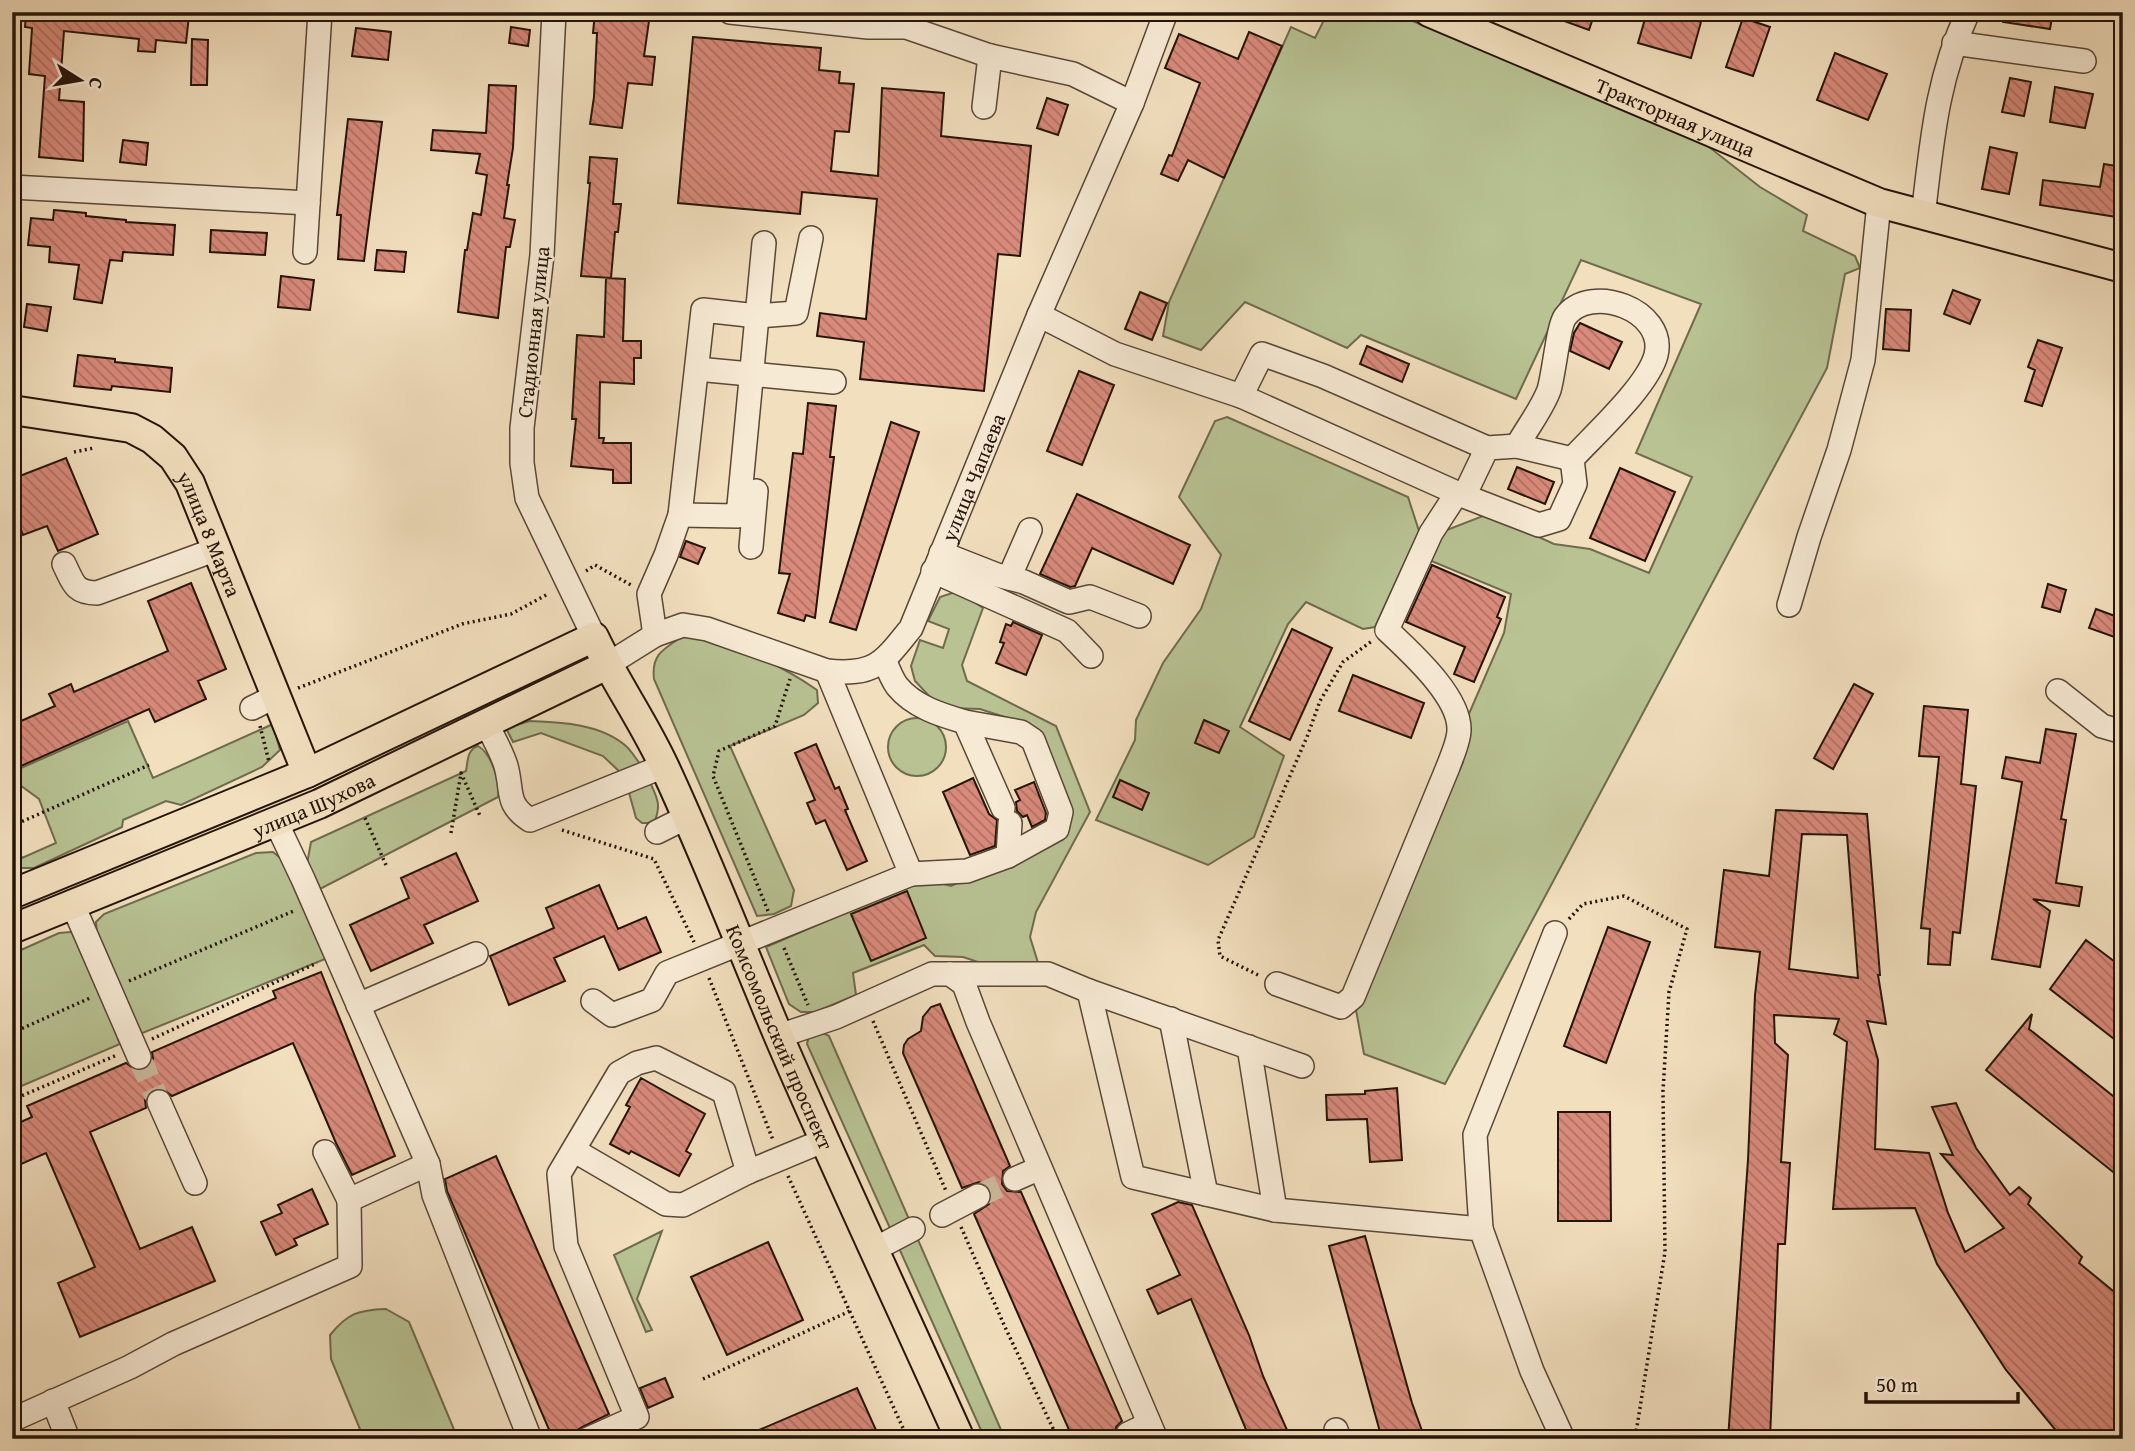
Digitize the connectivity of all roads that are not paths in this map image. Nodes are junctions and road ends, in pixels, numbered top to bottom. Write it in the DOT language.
graph roads {
  1 [pos="320,12"];
  2 [pos="554,12"];
  3 [pos="730,12"];
  4 [pos="1166,12"];
  5 [pos="1429,12"];
  6 [pos="1969,12"];
  7 [pos="907,20"];
  8 [pos="1954,43"];
  9 [pos="990,56"];
  10 [pos="2084,61"];
  11 [pos="1132,103"];
  12 [pos="984,107"];
  13 [pos="12,187"];
  14 [pos="308,203"];
  15 [pos="1880,203"];
  16 [pos="1923,216"];
  17 [pos="811,238"];
  18 [pos="764,243"];
  19 [pos="304,252"];
  20 [pos="2123,268"];
  21 [pos="1039,315"];
  22 [pos="757,316"];
  23 [pos="697,369"];
  24 [pos="759,381"];
  25 [pos="834,382"];
  26 [pos="1241,396"];
  27 [pos="12,410"];
  28 [pos="1517,446"];
  29 [pos="1487,448"];
  30 [pos="1572,459"];
  31 [pos="1461,494"];
  32 [pos="680,515"];
  33 [pos="746,516"];
  34 [pos="1030,530"];
  35 [pos="751,547"];
  36 [pos="217,549"];
  37 [pos="937,562"];
  38 [pos="64,564"];
  39 [pos="1009,578"];
  40 [pos="1789,605"];
  41 [pos="1139,616"];
  42 [pos="655,635"];
  43 [pos="594,637"];
  44 [pos="1091,656"];
  45 [pos="884,661"];
  46 [pos="607,664"];
  47 [pos="827,671"];
  48 [pos="2058,691"];
  49 [pos="965,722"];
  50 [pos="487,724"];
  51 [pos="2123,732"];
  52 [pos="664,766"];
  53 [pos="307,773"];
  54 [pos="687,817"];
  55 [pos="275,820"];
  56 [pos="657,832"];
  57 [pos="1008,856"];
  58 [pos="911,874"];
  59 [pos="12,894"];
  60 [pos="72,903"];
  61 [pos="12,929"];
  62 [pos="1555,933"];
  63 [pos="741,942"];
  64 [pos="476,954"];
  65 [pos="950,974"];
  66 [pos="1277,984"];
  67 [pos="1089,991"];
  68 [pos="593,1001"];
  69 [pos="358,1005"];
  70 [pos="1171,1020"];
  71 [pos="779,1036"];
  72 [pos="1249,1047"];
  73 [pos="137,1052"];
  74 [pos="1302,1066"];
  75 [pos="159,1102"];
  76 [pos="825,1140"];
  77 [pos="325,1152"];
  78 [pos="575,1152"];
  79 [pos="428,1164"];
  80 [pos="1040,1168"];
  81 [pos="748,1171"];
  82 [pos="1015,1179"];
  83 [pos="195,1183"];
  84 [pos="1206,1194"];
  85 [pos="978,1196"];
  86 [pos="349,1200"];
  87 [pos="1275,1210"];
  88 [pos="942,1215"];
  89 [pos="913,1229"];
  90 [pos="1481,1229"];
  91 [pos="874,1249"];
  92 [pos="53,1401"];
  93 [pos="12,1420"];
  94 [pos="1153,1431"];
  95 [pos="1128,1434"];
  96 [pos="68,1439"];
  97 [pos="530,1439"];
  98 [pos="588,1439"];
  99 [pos="960,1439"];
  100 [pos="1563,1439"];
  1 -- 14 [label="street"];
  2 -- 43 [label="street, Стадионная улица"];
  3 -- 7 [label="street"];
  4 -- 11 [label="street, улица Чапаева"];
  5 -- 15 [label="main road, Тракторная улица"];
  6 -- 8 [label="street"];
  7 -- 9 [label="street"];
  8 -- 10 [label="street"];
  8 -- 16 [label="street"];
  9 -- 11 [label="street"];
  9 -- 12 [label="street"];
  11 -- 21 [label="street, улица Чапаева"];
  13 -- 14 [label="street"];
  14 -- 19 [label="street"];
  15 -- 16 [label="main road, Тракторная улица"];
  15 -- 40 [label="street"];
  16 -- 20 [label="main road, Тракторная улица"];
  17 -- 22 [label="street"];
  18 -- 22 [label="street"];
  21 -- 26 [label="street"];
  21 -- 37 [label="street, улица Чапаева"];
  22 -- 23 [label="street"];
  22 -- 24 [label="street"];
  23 -- 24 [label="street"];
  23 -- 32 [label="street"];
  24 -- 25 [label="street"];
  24 -- 33 [label="street"];
  26 -- 29 [label="street"];
  26 -- 31 [label="street"];
  27 -- 36 [label="main road, улица 8 Марта"];
  28 -- 29 [label="street"];
  28 -- 30 [label="street"];
  28 -- 30 [label="street"];
  29 -- 31 [label="street"];
  30 -- 31 [label="street"];
  31 -- 66 [label="street"];
  32 -- 33 [label="street"];
  32 -- 42 [label="street"];
  33 -- 35 [label="street"];
  34 -- 39 [label="street"];
  36 -- 38 [label="street"];
  36 -- 53 [label="main road, улица 8 Марта"];
  37 -- 39 [label="street"];
  37 -- 44 [label="street"];
  37 -- 45 [label="street, улица Чапаева"];
  39 -- 41 [label="street"];
  42 -- 46 [label="street"];
  42 -- 47 [label="street"];
  43 -- 46 [label="main road, Комсомольский проспект"];
  43 -- 53 [label="main road, улица Шухова"];
  45 -- 47 [label="street"];
  45 -- 49 [label="street"];
  46 -- 50 [label="main road, улица Шухова"];
  46 -- 52 [label="main road, Комсомольский проспект"];
  47 -- 58 [label="street"];
  48 -- 51 [label="street"];
  49 -- 57 [label="street"];
  49 -- 57 [label="street"];
  50 -- 52 [label="street"];
  50 -- 55 [label="main road, улица Шухова"];
  52 -- 54 [label="main road, Комсомольский проспект"];
  53 -- 59 [label="main road, улица Шухова"];
  54 -- 56 [label="street"];
  54 -- 63 [label="main road, Комсомольский проспект"];
  55 -- 60 [label="main road, улица Шухова"];
  55 -- 69 [label="street"];
  57 -- 58 [label="street"];
  58 -- 63 [label="street"];
  60 -- 61 [label="main road, улица Шухова"];
  60 -- 73 [label="street"];
  62 -- 90 [label="street"];
  63 -- 68 [label="street"];
  63 -- 71 [label="main road, Комсомольский проспект"];
  64 -- 69 [label="street"];
  65 -- 67 [label="street"];
  65 -- 71 [label="street"];
  65 -- 80 [label="street"];
  67 -- 70 [label="street"];
  67 -- 84 [label="street"];
  69 -- 79 [label="street"];
  70 -- 72 [label="street"];
  70 -- 84 [label="street"];
  71 -- 76 [label="main road, Комсомольский проспект"];
  72 -- 74 [label="street"];
  72 -- 87 [label="street"];
  75 -- 83 [label="street"];
  76 -- 81 [label="street"];
  76 -- 91 [label="main road, Комсомольский проспект"];
  77 -- 86 [label="street"];
  78 -- 81 [label="street"];
  78 -- 81 [label="street"];
  78 -- 98 [label="street"];
  79 -- 86 [label="street"];
  79 -- 97 [label="street"];
  80 -- 82 [label="street"];
  80 -- 94 [label="street"];
  84 -- 87 [label="street"];
  85 -- 88 [label="street"];
  86 -- 92 [label="street"];
  87 -- 90 [label="street"];
  89 -- 91 [label="street"];
  90 -- 100 [label="street"];
  91 -- 99 [label="main road, Комсомольский проспект"];
  92 -- 93 [label="street"];
  92 -- 96 [label="street"];
  94 -- 95 [label="street"];
}
